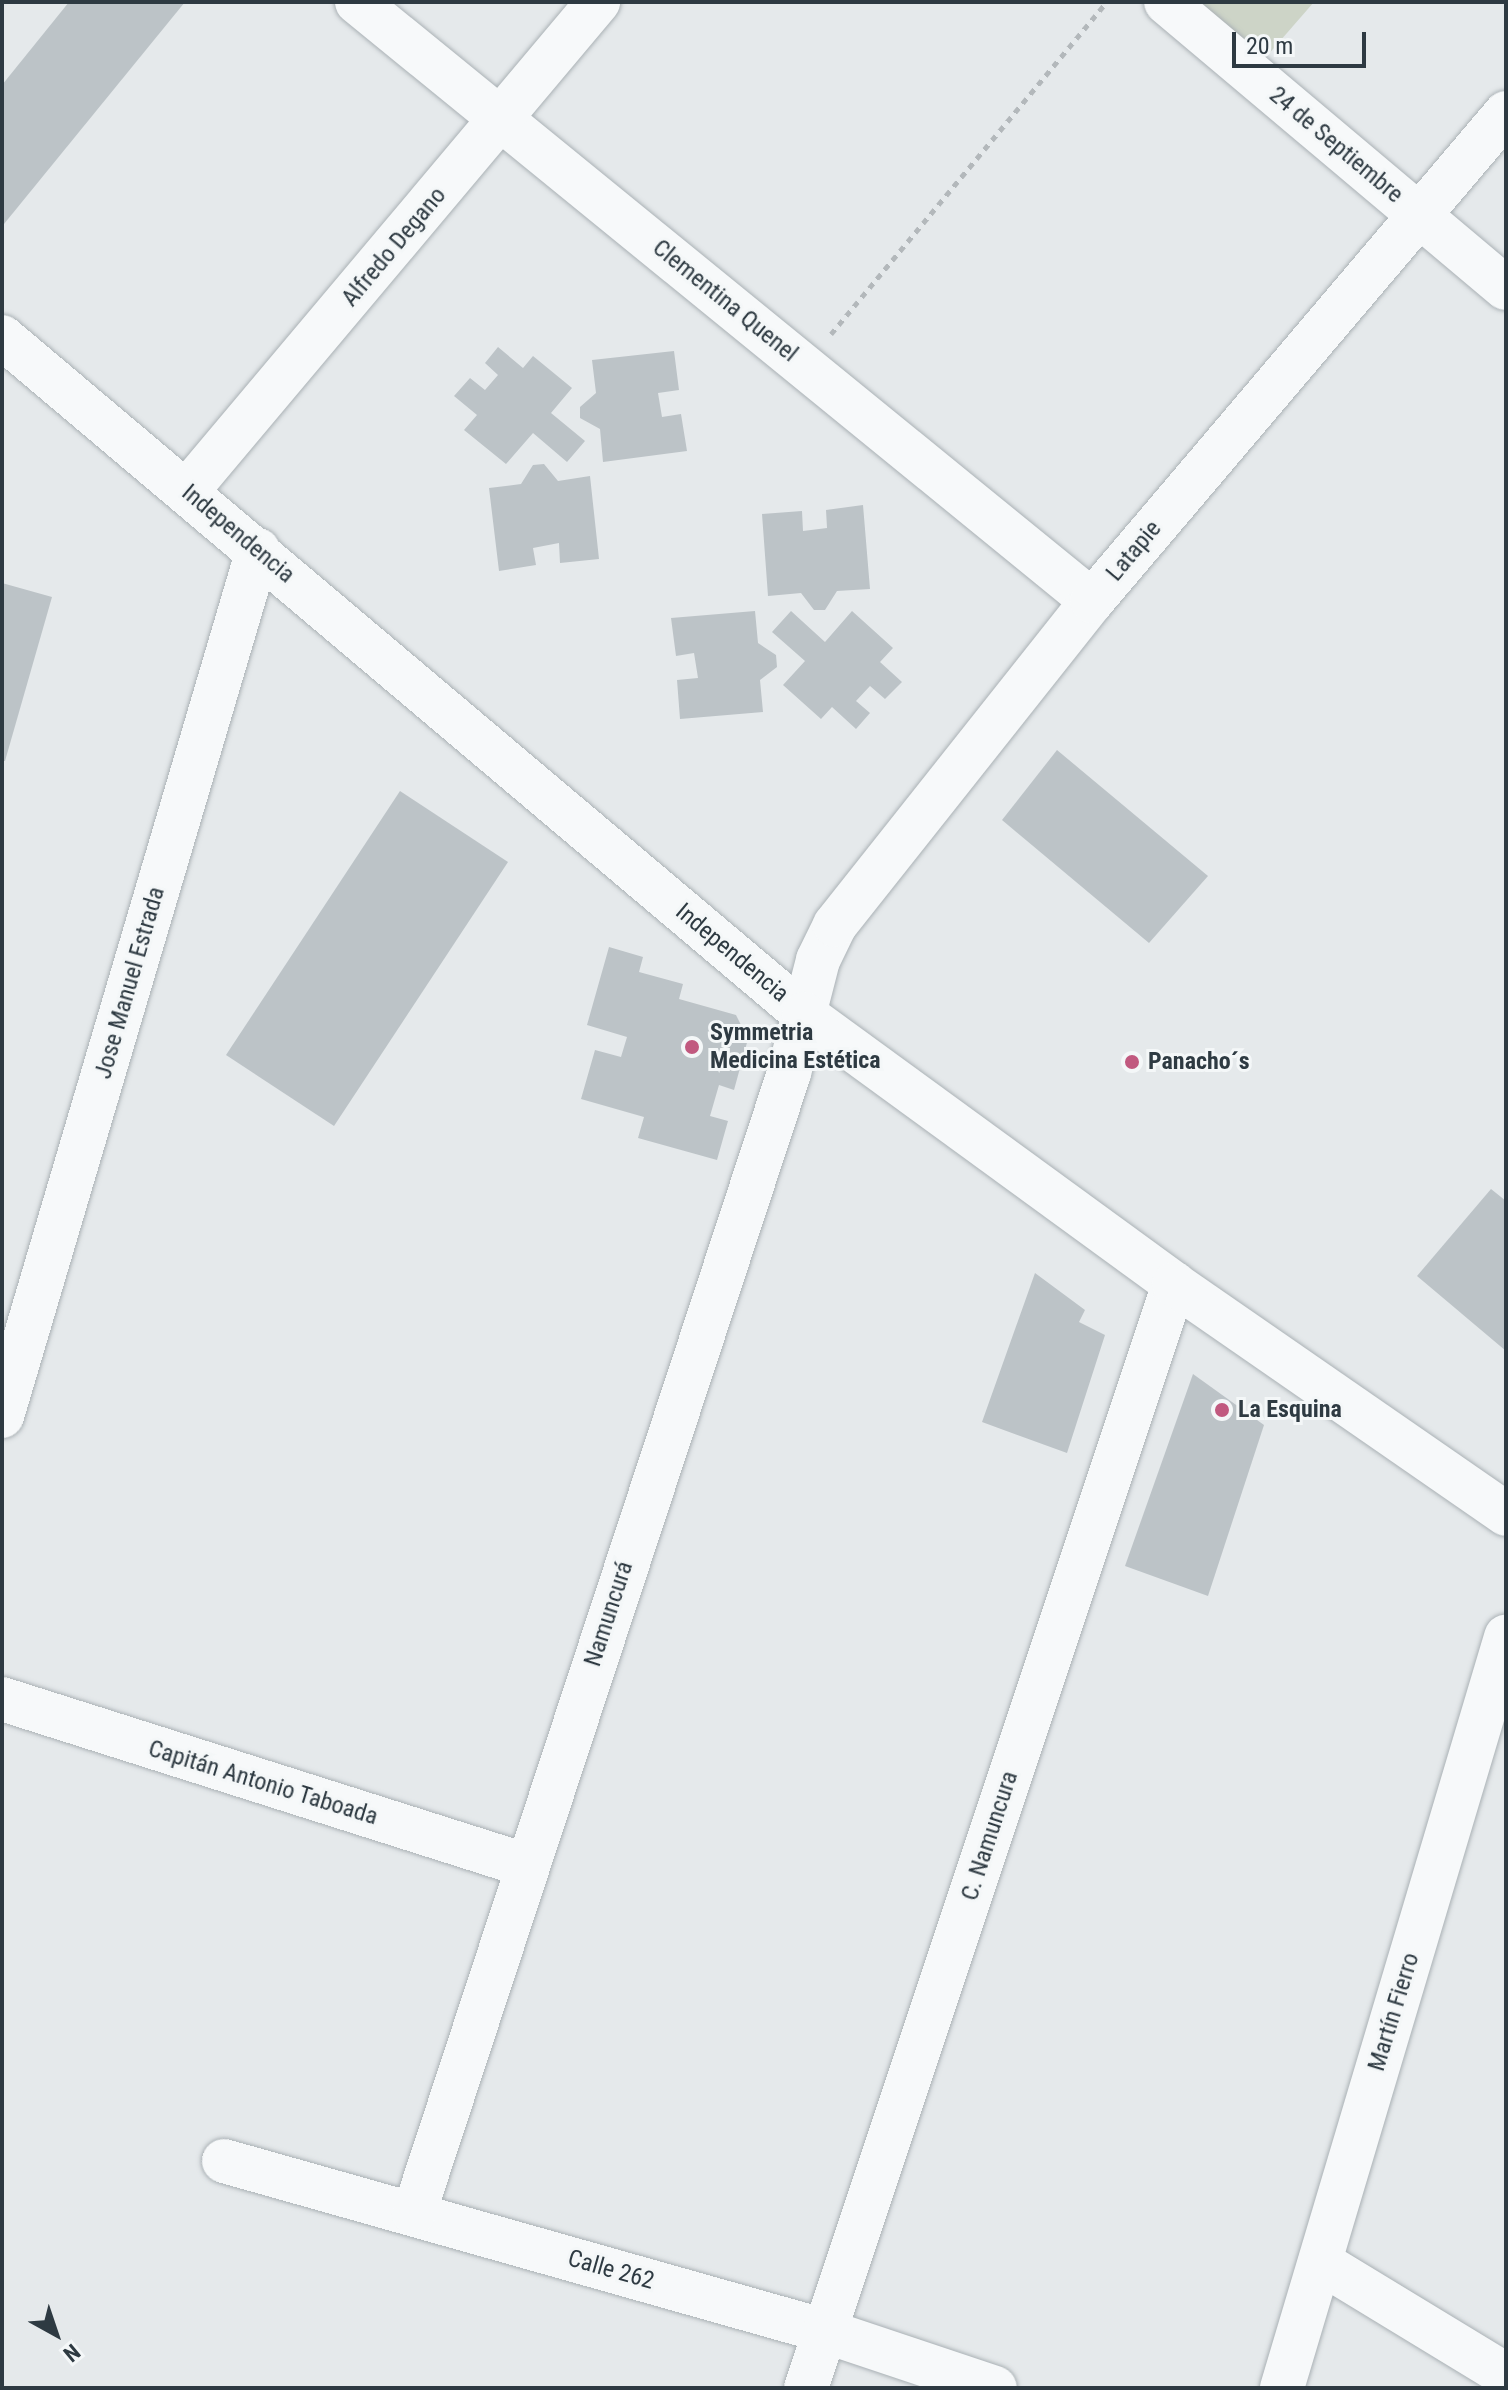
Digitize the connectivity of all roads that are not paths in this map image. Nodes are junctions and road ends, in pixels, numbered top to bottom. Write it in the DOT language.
graph roads {
  1 [pos="357,2"];
  2 [pos="598,2"];
  3 [pos="1166,2"];
  4 [pos="1506,113"];
  5 [pos="502,119"];
  6 [pos="1419,215"];
  7 [pos="1506,288"];
  8 [pos="2,337"];
  9 [pos="187,491"];
  10 [pos="258,550"];
  11 [pos="1092,601"];
  12 [pos="804,1014"];
  13 [pos="1174,1284"];
  14 [pos="2,1416"];
  15 [pos="1506,1514"];
  16 [pos="1506,1637"];
  17 [pos="2,1699"];
  18 [pos="525,1865"];
  19 [pos="224,2161"];
  20 [pos="414,2213"];
  21 [pos="1320,2262"];
  22 [pos="825,2331"];
  23 [pos="1506,2375"];
  24 [pos="806,2388"];
  25 [pos="995,2388"];
  26 [pos="1282,2388"];
  1 -- 5 [label="street, Clementina Quenel"];
  2 -- 5 [label="street, Alfredo Degano"];
  3 -- 6 [label="street, 24 de Septiembre"];
  4 -- 6 [label="street, Latapie"];
  5 -- 9 [label="street, Alfredo Degano"];
  5 -- 11 [label="street, Clementina Quenel"];
  6 -- 7 [label="street, 24 de Septiembre"];
  6 -- 11 [label="street, Latapie"];
  8 -- 9 [label="street, Independencia"];
  9 -- 10 [label="street, Independencia"];
  10 -- 12 [label="street, Independencia"];
  10 -- 14 [label="street, Jose Manuel Estrada"];
  11 -- 12 [label="street, Latapie"];
  12 -- 13 [label="street, Independencia"];
  12 -- 18 [label="street, Namuncurá"];
  13 -- 15 [label="street, Independencia"];
  13 -- 22 [label="street, C. Namuncura"];
  16 -- 21 [label="street, Martín Fierro"];
  17 -- 18 [label="street, Capitán Antonio Taboada"];
  18 -- 20 [label="street, Namuncurá"];
  19 -- 20 [label="street, Calle 262"];
  20 -- 22 [label="street, Calle 262"];
  21 -- 23 [label="street"];
  21 -- 26 [label="street, Martín Fierro"];
  22 -- 24 [label="street, C. Namuncura"];
  22 -- 25 [label="street, Calle 262"];
}
